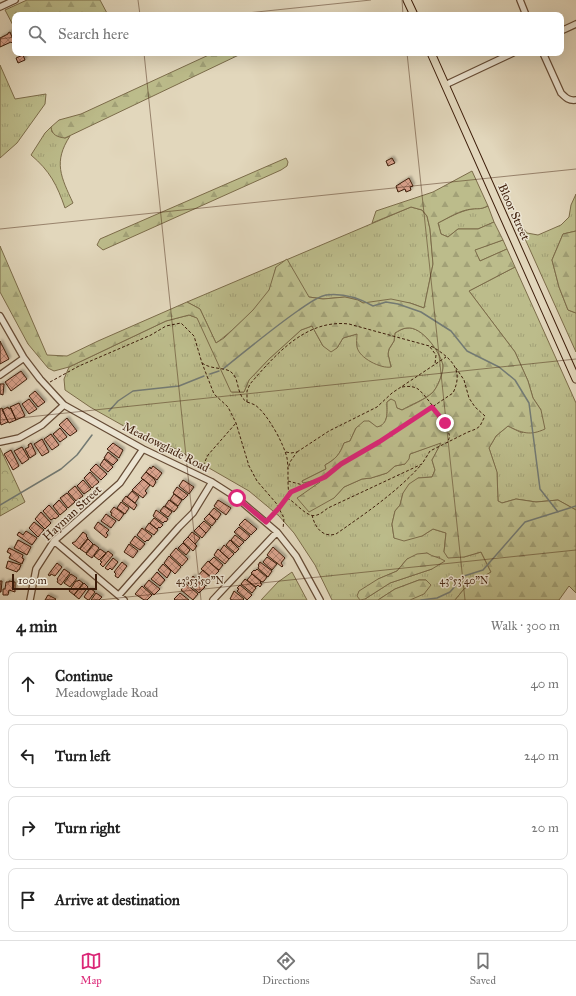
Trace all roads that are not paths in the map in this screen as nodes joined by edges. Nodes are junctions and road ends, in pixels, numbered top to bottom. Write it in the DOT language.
graph roads {
  1 [pos="15,0"];
  2 [pos="408,0"];
  3 [pos="520,0"];
  4 [pos="0,7"];
  5 [pos="413,12"];
  6 [pos="525,12"];
  7 [pos="576,24"];
  8 [pos="564,30"];
  9 [pos="432,56"];
  10 [pos="507,56"];
  11 [pos="544,56"];
  12 [pos="445,85"];
  13 [pos="576,100"];
  14 [pos="0,316"];
  15 [pos="24,358"];
  16 [pos="0,376"];
  17 [pos="576,379"];
  18 [pos="64,405"];
  19 [pos="0,442"];
  20 [pos="142,449"];
  21 [pos="212,482"];
  22 [pos="277,532"];
  23 [pos="54,542"];
  24 [pos="118,595"];
  25 [pos="30,600"];
  26 [pos="124,600"];
  27 [pos="213,600"];
  28 [pos="320,600"];
  1 -- 4 [label="street"];
  2 -- 5 [label="main road"];
  3 -- 6 [label="street"];
  7 -- 8 [label="street"];
  9 -- 12 [label="main road, Bloor Street"];
  10 -- 12 [label="street"];
  11 -- 13 [label="street"];
  12 -- 17 [label="main road, Bloor Street"];
  14 -- 15 [label="street, Meadowglade Road"];
  15 -- 16 [label="street"];
  15 -- 18 [label="street, Meadowglade Road"];
  18 -- 19 [label="street"];
  18 -- 20 [label="street, Meadowglade Road"];
  20 -- 21 [label="street, Meadowglade Road"];
  20 -- 23 [label="street, Hayman Street"];
  21 -- 22 [label="street, Meadowglade Road"];
  21 -- 24 [label="street"];
  22 -- 27 [label="street"];
  22 -- 28 [label="street, Meadowglade Road"];
  23 -- 24 [label="street"];
  23 -- 25 [label="street, Hayman Street"];
  24 -- 26 [label="street"];
}
